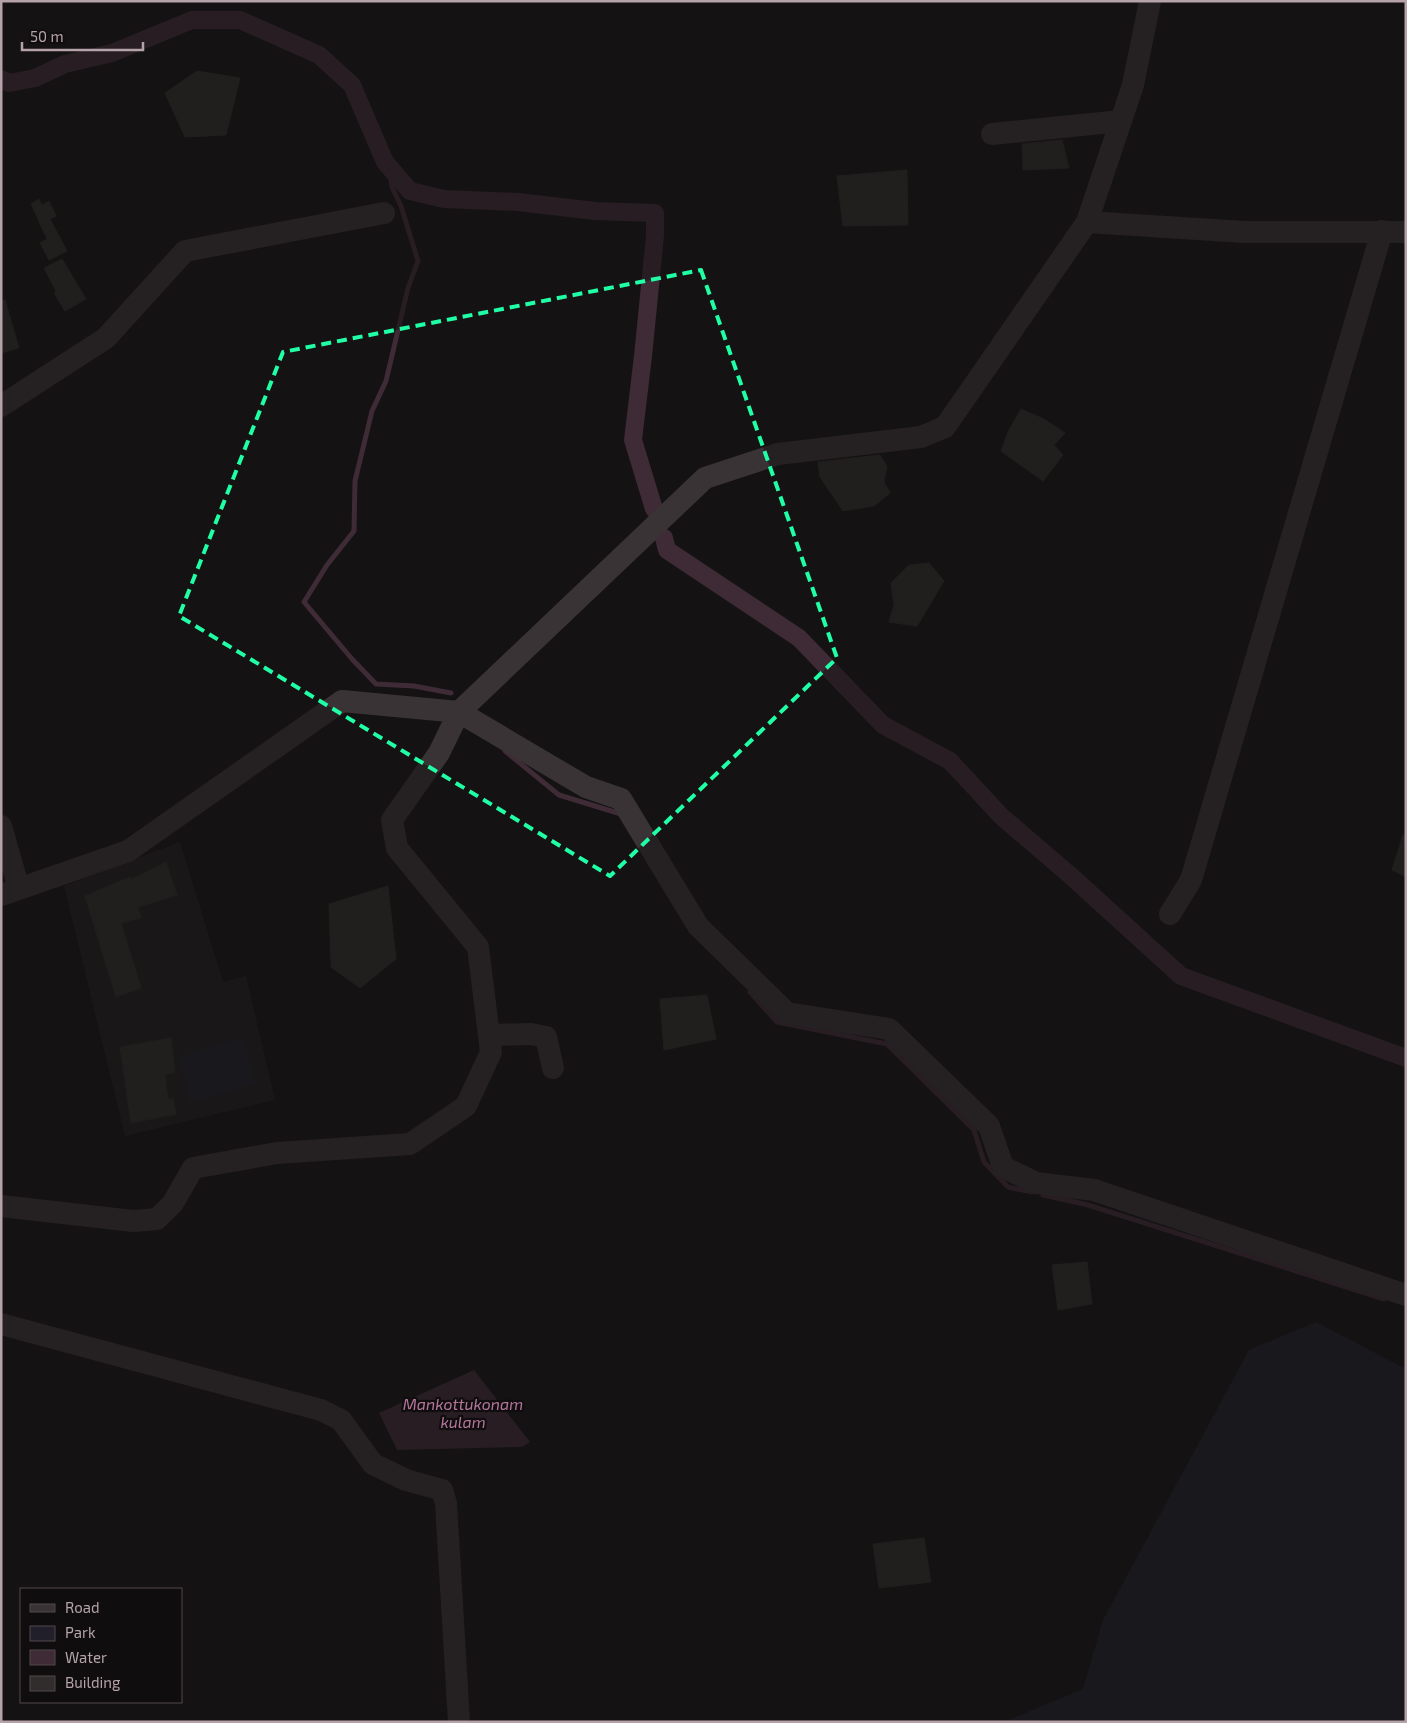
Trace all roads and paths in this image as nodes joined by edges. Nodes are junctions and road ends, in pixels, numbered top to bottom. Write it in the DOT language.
graph roads {
  1 [pos="1150,1"];
  2 [pos="1121,121"];
  3 [pos="992,134"];
  4 [pos="384,213"];
  5 [pos="1087,222"];
  6 [pos="1382,231"];
  7 [pos="1406,232"];
  8 [pos="1,406"];
  9 [pos="459,712"];
  10 [pos="1,826"];
  11 [pos="10,892"];
  12 [pos="1170,914"];
  13 [pos="489,1036"];
  14 [pos="553,1068"];
  15 [pos="1,1206"];
  16 [pos="1406,1295"];
  17 [pos="1,1324"];
  18 [pos="459,1722"];
  1 -- 2 [label="street"];
  2 -- 3 [label="street"];
  2 -- 5 [label="street"];
  4 -- 8 [label="street"];
  5 -- 6 [label="street"];
  5 -- 9 [label="street"];
  6 -- 7 [label="street"];
  6 -- 12 [label="street"];
  9 -- 11 [label="street"];
  9 -- 13 [label="street"];
  9 -- 16 [label="street"];
  10 -- 11 [label="street"];
  13 -- 14 [label="street"];
  13 -- 15 [label="street"];
  17 -- 18 [label="street"];
}
